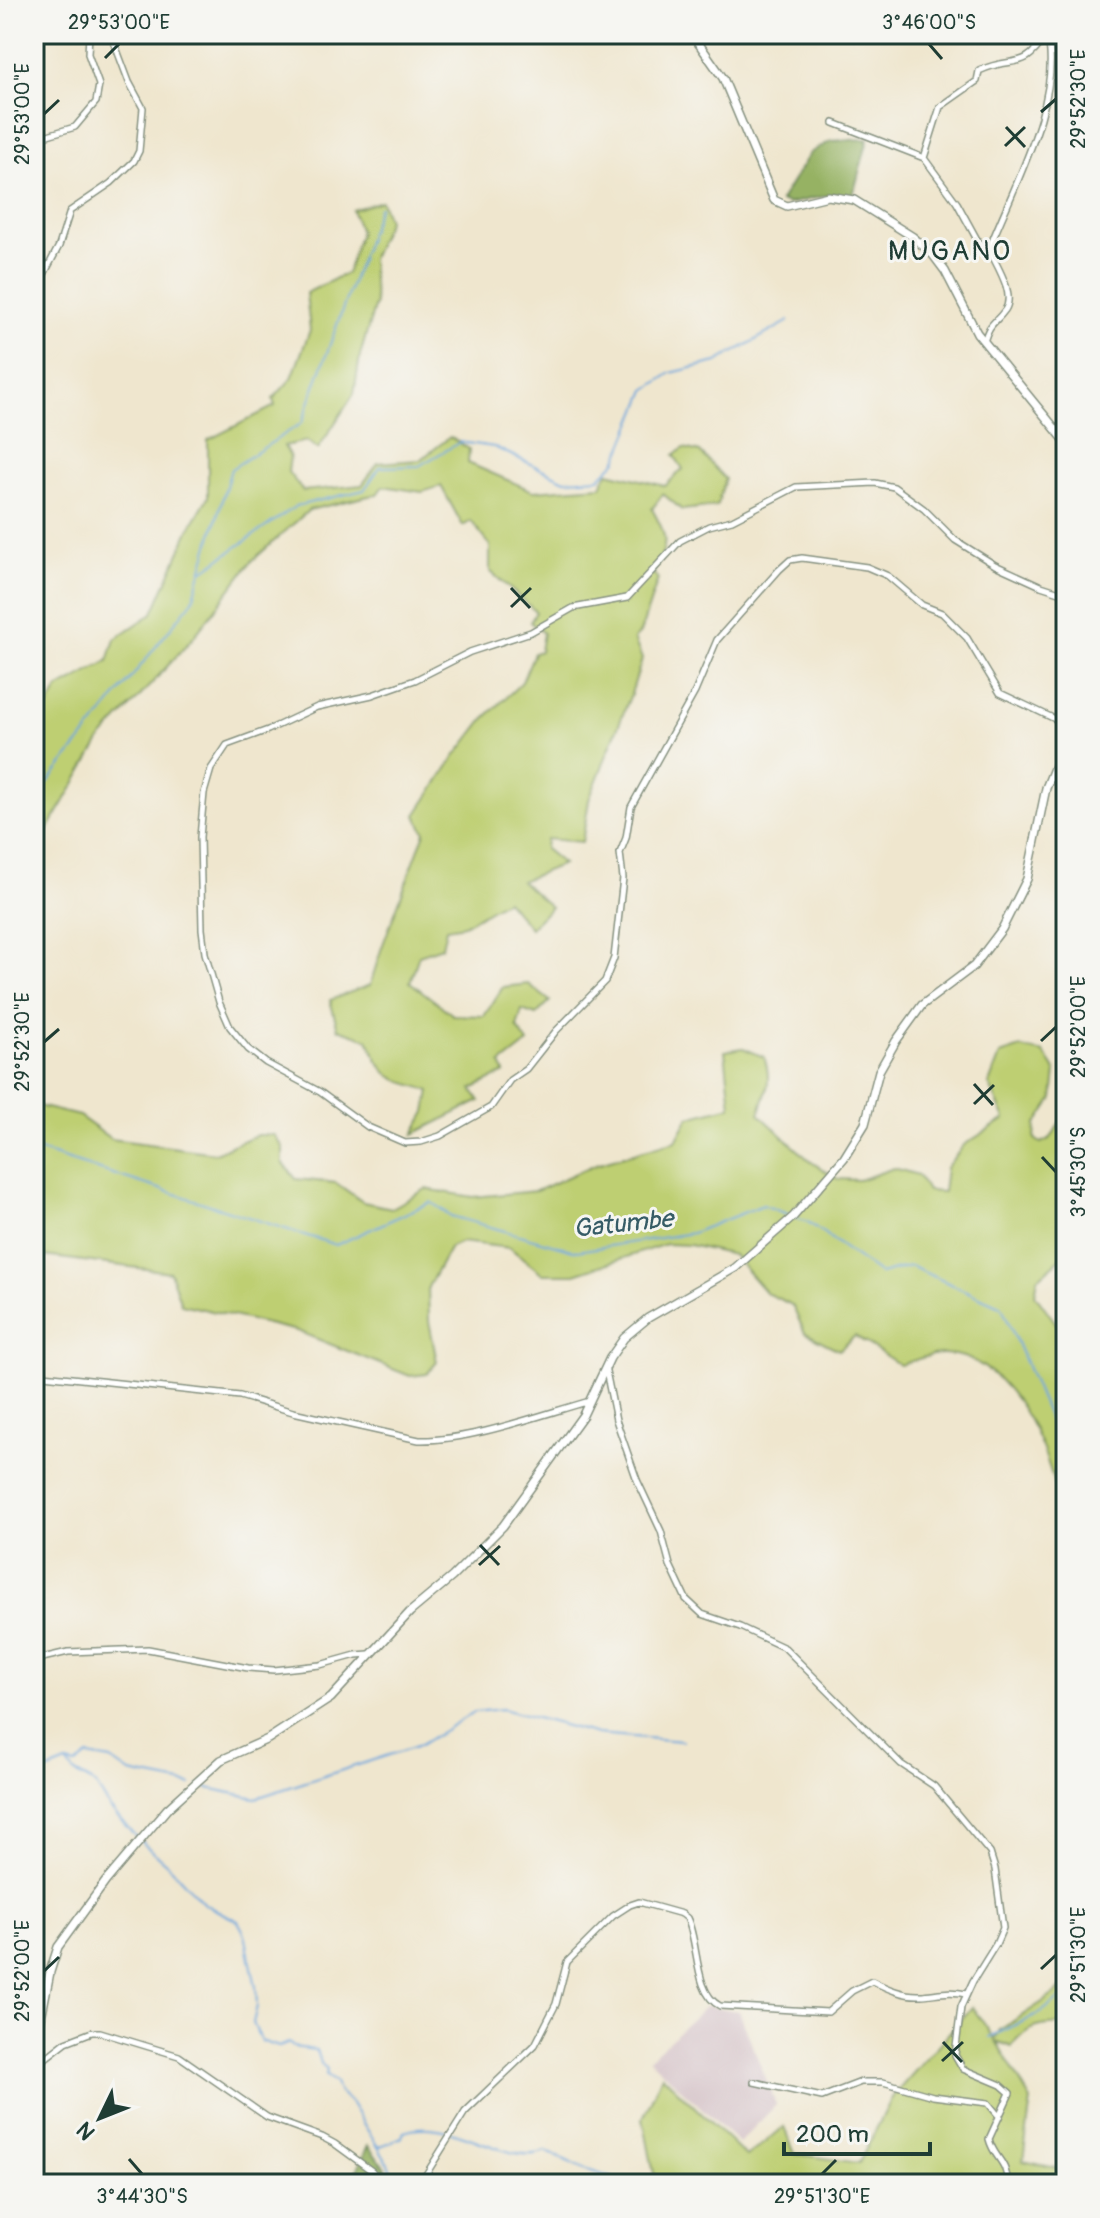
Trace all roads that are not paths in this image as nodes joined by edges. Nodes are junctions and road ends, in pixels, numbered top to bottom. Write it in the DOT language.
graph roads {
  1 [pos="89,34"];
  2 [pos="111,34"];
  3 [pos="692,34"];
  4 [pos="1047,34"];
  5 [pos="834,123"];
  6 [pos="34,139"];
  7 [pos="924,158"];
  8 [pos="989,249"];
  9 [pos="34,293"];
  10 [pos="984,343"];
  11 [pos="1066,442"];
  12 [pos="1066,594"];
  13 [pos="1066,720"];
  14 [pos="1066,739"];
  15 [pos="605,1370"];
  16 [pos="34,1374"];
  17 [pos="591,1401"];
  18 [pos="369,1654"];
  19 [pos="34,1660"];
  20 [pos="966,1994"];
  21 [pos="34,2054"];
  22 [pos="34,2067"];
  23 [pos="754,2082"];
  24 [pos="998,2115"];
  25 [pos="383,2184"];
  26 [pos="420,2184"];
  27 [pos="1007,2184"];
  1 -- 6 [label="street"];
  2 -- 9 [label="street"];
  3 -- 10 [label="main road"];
  4 -- 7 [label="street"];
  4 -- 8 [label="street"];
  5 -- 7 [label="street"];
  7 -- 8 [label="street"];
  8 -- 10 [label="street"];
  10 -- 11 [label="main road"];
  12 -- 13 [label="street"];
  14 -- 15 [label="main road"];
  15 -- 17 [label="main road"];
  15 -- 20 [label="street"];
  16 -- 17 [label="street"];
  17 -- 18 [label="main road"];
  18 -- 19 [label="street"];
  18 -- 21 [label="main road"];
  20 -- 24 [label="street"];
  20 -- 26 [label="street"];
  22 -- 25 [label="street"];
  23 -- 24 [label="street"];
  24 -- 27 [label="street"];
}
